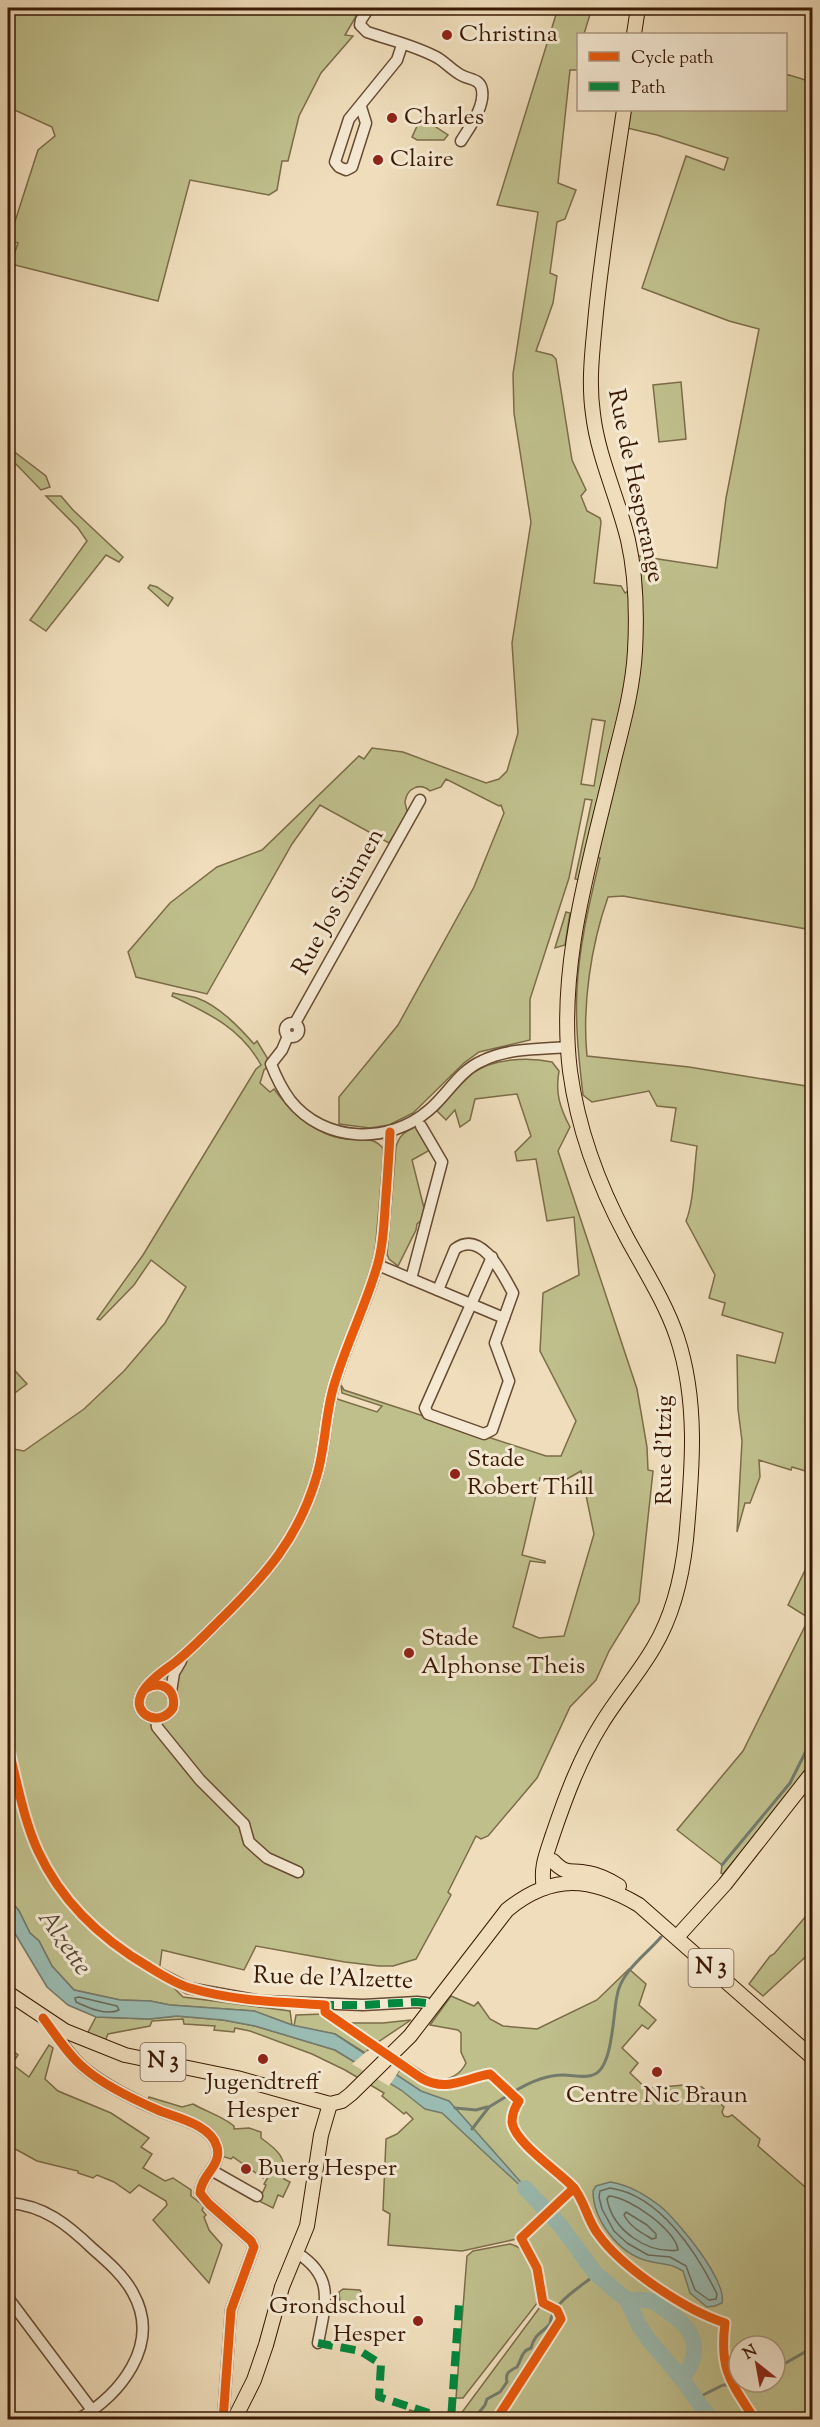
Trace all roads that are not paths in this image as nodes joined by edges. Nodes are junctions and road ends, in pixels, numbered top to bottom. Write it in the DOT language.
graph roads {
  1 [pos="369,8"];
  2 [pos="638,8"];
  3 [pos="634,33"];
  4 [pos="402,45"];
  5 [pos="361,107"];
  6 [pos="624,111"];
  7 [pos="460,141"];
  8 [pos="420,800"];
  9 [pos="568,1047"];
  10 [pos="421,1126"];
  11 [pos="390,1132"];
  12 [pos="492,1257"];
  13 [pos="378,1265"];
  14 [pos="411,1279"];
  15 [pos="438,1290"];
  16 [pos="471,1304"];
  17 [pos="504,1318"];
  18 [pos="184,1655"];
  19 [pos="145,1689"];
  20 [pos="171,1692"];
  21 [pos="156,1719"];
  22 [pos="813,1773"];
  23 [pos="550,1844"];
  24 [pos="553,1862"];
  25 [pos="298,1872"];
  26 [pos="551,1886"];
  27 [pos="639,1905"];
  28 [pos="677,1937"];
  29 [pos="159,1973"];
  30 [pos="8,1993"];
  31 [pos="432,2008"];
  32 [pos="43,2018"];
  33 [pos="813,2057"];
  34 [pos="330,2104"];
  35 [pos="211,2170"];
  36 [pos="257,2196"];
  37 [pos="8,2203"];
  38 [pos="297,2253"];
  39 [pos="10,2306"];
  40 [pos="318,2343"];
  41 [pos="92,2410"];
  42 [pos="77,2420"];
  43 [pos="223,2420"];
  44 [pos="234,2420"];
  1 -- 4 [label="street"];
  2 -- 3 [label="main road"];
  4 -- 5 [label="street"];
  4 -- 7 [label="street"];
  5 -- 5 [label="street"];
  6 -- 9 [label="main road, Rue de Hesperange"];
  8 -- 11 [label="street, Rue Jos Sünnen"];
  9 -- 11 [label="street"];
  9 -- 23 [label="main road, Rue d'Itzig"];
  10 -- 14 [label="street"];
  11 -- 13 [label="street"];
  12 -- 15 [label="street"];
  12 -- 16 [label="street"];
  12 -- 17 [label="street"];
  13 -- 14 [label="street"];
  13 -- 18 [label="street"];
  14 -- 15 [label="street"];
  15 -- 16 [label="street"];
  16 -- 17 [label="street"];
  16 -- 17 [label="street"];
  18 -- 19 [label="street"];
  18 -- 20 [label="street"];
  19 -- 20 [label="street"];
  19 -- 21 [label="street"];
  20 -- 21 [label="street"];
  21 -- 25 [label="street"];
  22 -- 28 [label="main road"];
  23 -- 24 [label="main road, Rue d'Itzig"];
  23 -- 26 [label="main road, Rue d'Itzig"];
  24 -- 26 [label="main road, Rue d'Itzig"];
  24 -- 27 [label="main road"];
  26 -- 27 [label="main road, N 3"];
  26 -- 31 [label="main road, N 3"];
  27 -- 28 [label="main road, N 3"];
  28 -- 33 [label="main road, N 3"];
  29 -- 31 [label="street, Rue de l'Alzette"];
  30 -- 32 [label="main road, N 3"];
  31 -- 34 [label="main road, N 3"];
  32 -- 34 [label="main road, N 3"];
  32 -- 35 [label="street"];
  34 -- 38 [label="main road"];
  35 -- 36 [label="street"];
  35 -- 43 [label="street"];
  37 -- 41 [label="street"];
  38 -- 40 [label="street"];
  38 -- 44 [label="main road"];
  39 -- 41 [label="street"];
  41 -- 42 [label="street"];
}
